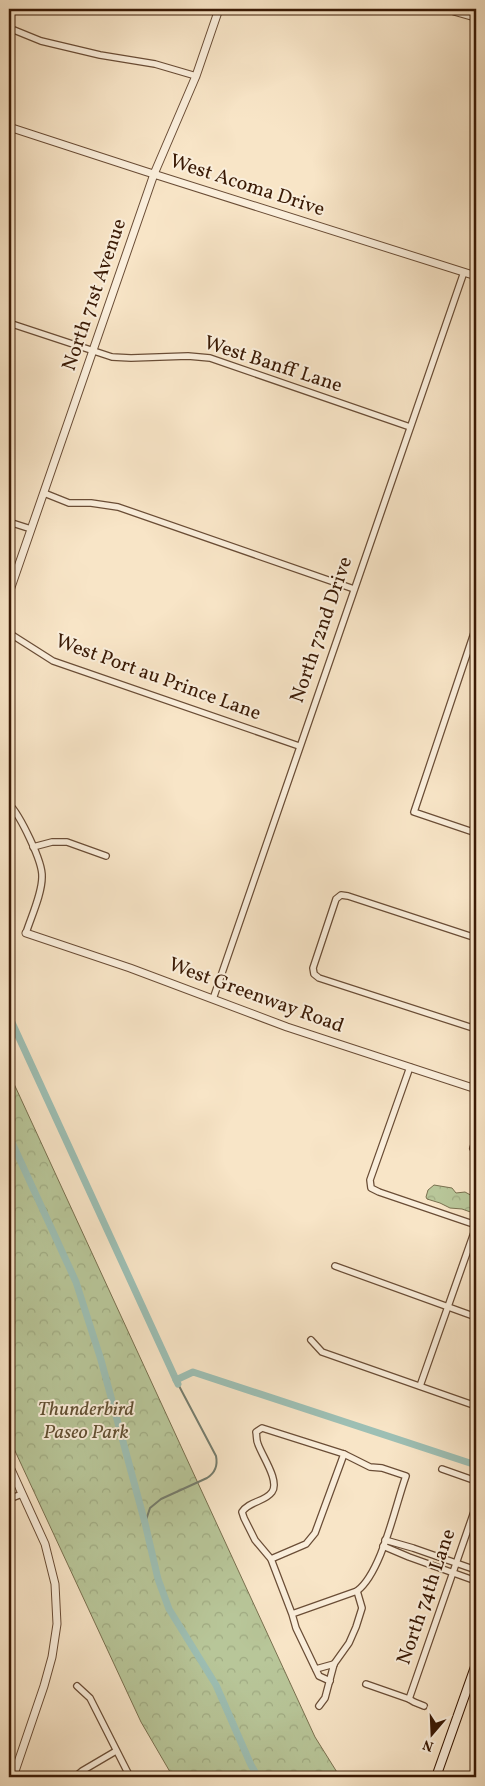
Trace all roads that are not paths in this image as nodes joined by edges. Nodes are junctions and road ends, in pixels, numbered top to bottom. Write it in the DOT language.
graph roads {
  1 [pos="219,9"];
  2 [pos="455,12"];
  3 [pos="476,18"];
  4 [pos="9,28"];
  5 [pos="196,76"];
  6 [pos="9,127"];
  7 [pos="154,174"];
  8 [pos="464,272"];
  9 [pos="476,276"];
  10 [pos="9,323"];
  11 [pos="93,351"];
  12 [pos="410,427"];
  13 [pos="44,493"];
  14 [pos="9,522"];
  15 [pos="31,529"];
  16 [pos="354,589"];
  17 [pos="9,593"];
  18 [pos="476,629"];
  19 [pos="9,633"];
  20 [pos="299,746"];
  21 [pos="9,804"];
  22 [pos="476,833"];
  23 [pos="33,847"];
  24 [pos="106,856"];
  25 [pos="26,933"];
  26 [pos="476,938"];
  27 [pos="213,999"];
  28 [pos="476,1029"];
  29 [pos="410,1067"];
  30 [pos="476,1089"];
  31 [pos="476,1139"];
  32 [pos="475,1149"];
  33 [pos="476,1226"];
  34 [pos="335,1266"];
  35 [pos="448,1307"];
  36 [pos="476,1317"];
  37 [pos="311,1340"];
  38 [pos="420,1386"];
  39 [pos="476,1406"];
  40 [pos="344,1454"];
  41 [pos="9,1465"];
  42 [pos="442,1470"];
  43 [pos="476,1481"];
  44 [pos="22,1494"];
  45 [pos="9,1500"];
  46 [pos="476,1506"];
  47 [pos="384,1543"];
  48 [pos="413,1548"];
  49 [pos="409,1558"];
  50 [pos="271,1559"];
  51 [pos="456,1563"];
  52 [pos="476,1570"];
  53 [pos="453,1573"];
  54 [pos="476,1581"];
  55 [pos="357,1591"];
  56 [pos="292,1614"];
  57 [pos="334,1664"];
  58 [pos="476,1664"];
  59 [pos="316,1669"];
  60 [pos="330,1681"];
  61 [pos="366,1684"];
  62 [pos="77,1686"];
  63 [pos="409,1699"];
  64 [pos="319,1706"];
  65 [pos="424,1706"];
  66 [pos="116,1751"];
  67 [pos="13,1777"];
  68 [pos="75,1777"];
  69 [pos="130,1777"];
  70 [pos="436,1777"];
  1 -- 5 [label="street, North 71st Avenue"];
  2 -- 3 [label="street"];
  4 -- 5 [label="street"];
  5 -- 7 [label="street, North 71st Avenue"];
  6 -- 7 [label="street, West Acoma Drive"];
  7 -- 8 [label="street, West Acoma Drive"];
  7 -- 11 [label="street, North 71st Avenue"];
  8 -- 9 [label="street, West Acoma Drive"];
  8 -- 12 [label="street, North 72nd Drive"];
  10 -- 11 [label="street, West Banff Lane"];
  11 -- 12 [label="street, West Banff Lane"];
  11 -- 13 [label="street, North 71st Avenue"];
  12 -- 16 [label="street, North 72nd Drive"];
  13 -- 15 [label="street, North 71st Avenue"];
  13 -- 16 [label="street"];
  14 -- 15 [label="street"];
  15 -- 17 [label="street, North 71st Avenue"];
  16 -- 20 [label="street, North 72nd Drive"];
  18 -- 22 [label="street"];
  19 -- 20 [label="street, West Port au Prince Lane"];
  20 -- 27 [label="street, North 72nd Drive"];
  21 -- 23 [label="street"];
  23 -- 24 [label="street"];
  23 -- 25 [label="street"];
  25 -- 27 [label="street, West Greenway Road"];
  26 -- 28 [label="street"];
  27 -- 29 [label="street, West Greenway Road"];
  29 -- 30 [label="street, West Greenway Road"];
  29 -- 33 [label="street"];
  31 -- 32 [label="street"];
  33 -- 35 [label="street"];
  34 -- 35 [label="street"];
  35 -- 36 [label="street"];
  35 -- 38 [label="street"];
  37 -- 38 [label="street"];
  38 -- 39 [label="street"];
  40 -- 47 [label="street"];
  40 -- 50 [label="street"];
  40 -- 50 [label="street"];
  41 -- 44 [label="street"];
  42 -- 43 [label="street"];
  44 -- 45 [label="street"];
  44 -- 67 [label="street"];
  46 -- 51 [label="street, North 74th Lane"];
  47 -- 48 [label="street"];
  47 -- 49 [label="street"];
  47 -- 55 [label="street"];
  48 -- 49 [label="street"];
  48 -- 51 [label="street"];
  49 -- 53 [label="street"];
  50 -- 56 [label="street"];
  51 -- 52 [label="street"];
  51 -- 53 [label="street, North 74th Lane"];
  53 -- 54 [label="street"];
  53 -- 63 [label="street, North 74th Lane"];
  55 -- 56 [label="street"];
  55 -- 57 [label="street"];
  56 -- 59 [label="street"];
  57 -- 59 [label="street"];
  57 -- 60 [label="street"];
  58 -- 70 [label="main road"];
  59 -- 60 [label="street"];
  60 -- 64 [label="street"];
  61 -- 63 [label="street"];
  62 -- 66 [label="street"];
  63 -- 65 [label="street"];
  66 -- 68 [label="street"];
  66 -- 69 [label="street"];
}
